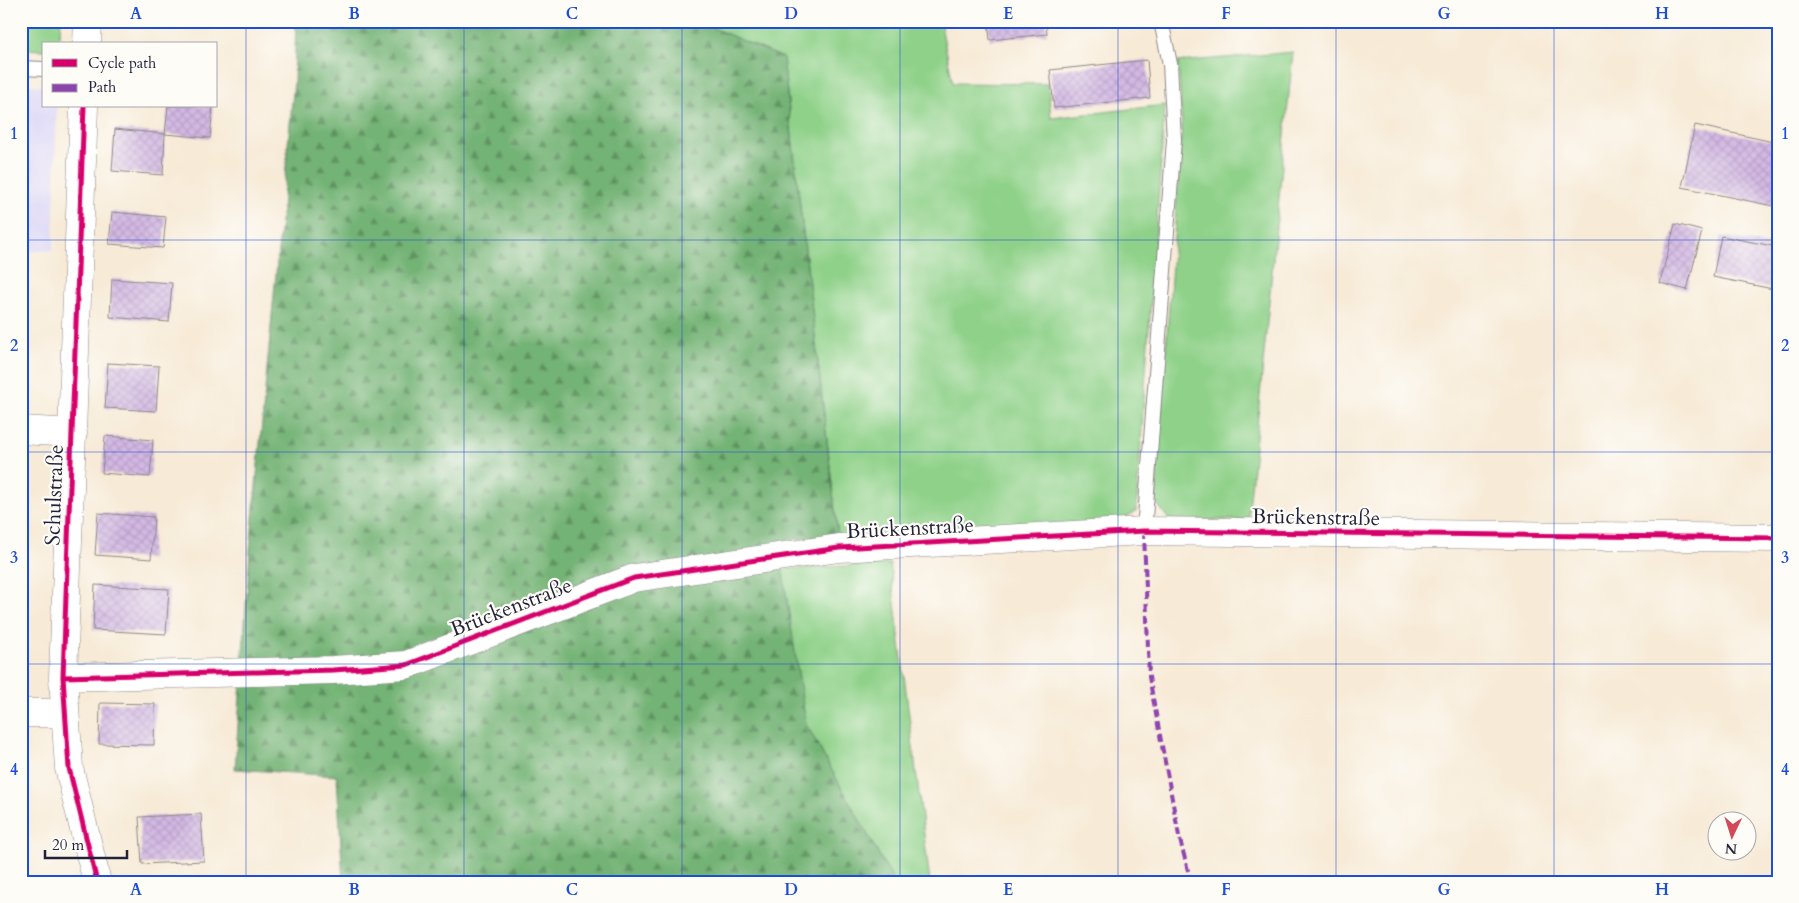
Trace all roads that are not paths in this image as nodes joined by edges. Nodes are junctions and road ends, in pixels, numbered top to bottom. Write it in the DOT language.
graph roads {
  1 [pos="88,21"];
  2 [pos="1161,21"];
  3 [pos="86,42"];
  4 [pos="21,68"];
  5 [pos="42,69"];
  6 [pos="84,108"];
  7 [pos="21,430"];
  8 [pos="73,433"];
  9 [pos="1144,531"];
  10 [pos="1778,538"];
  11 [pos="63,677"];
  12 [pos="21,713"];
  13 [pos="64,713"];
  14 [pos="97,882"];
  1 -- 3 [label="street"];
  2 -- 9 [label="lane"];
  4 -- 5 [label="lane"];
  6 -- 8 [label="street, Schulstraße"];
  7 -- 8 [label="street"];
  8 -- 11 [label="street, Schulstraße"];
  9 -- 10 [label="street, Brückenstraße"];
  9 -- 11 [label="street, Brückenstraße"];
  11 -- 13 [label="street, Schulstraße"];
  12 -- 13 [label="street"];
  13 -- 14 [label="street, Schulstraße"];
}
